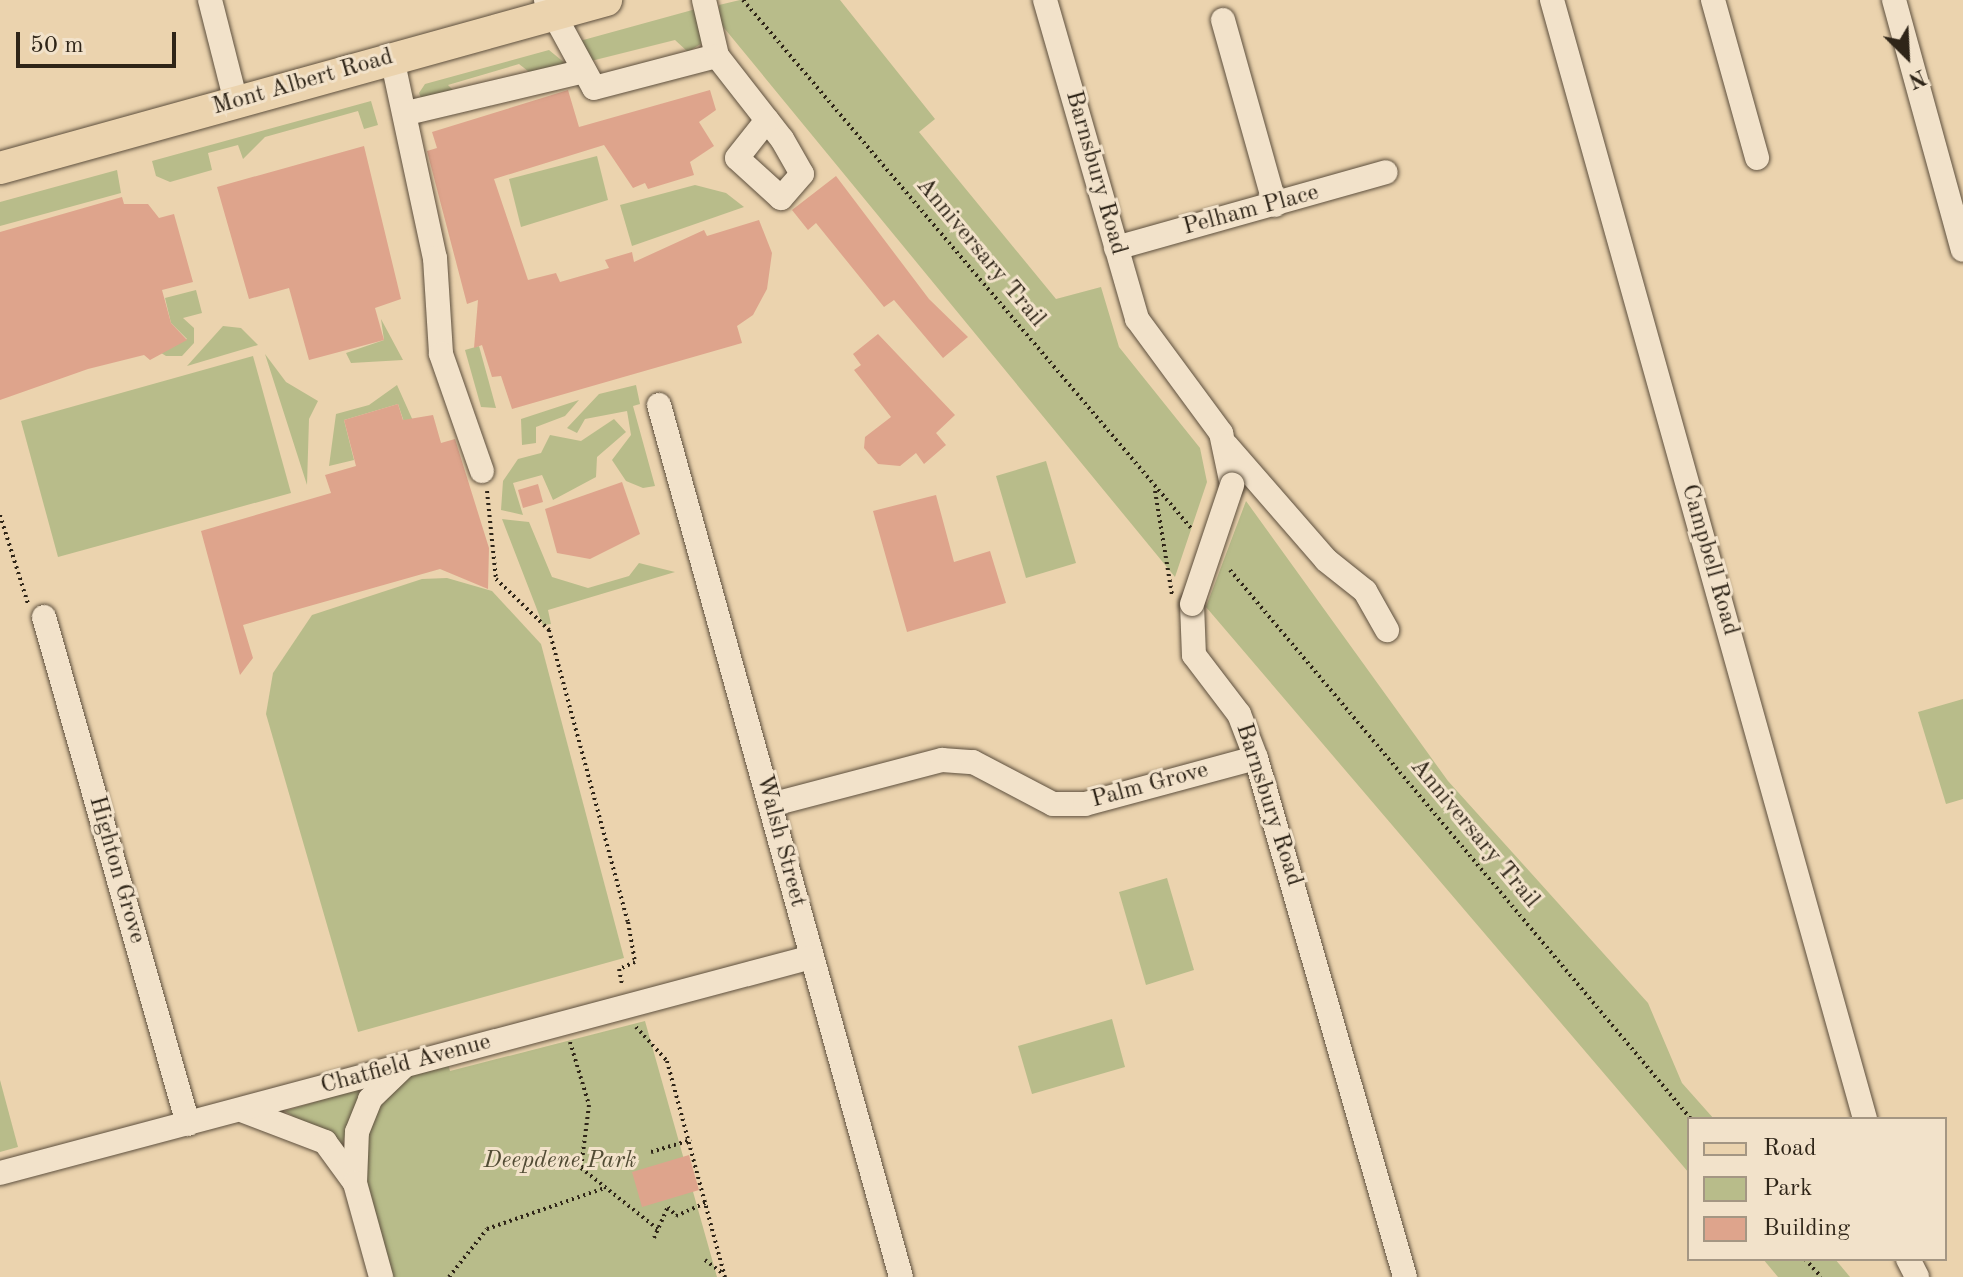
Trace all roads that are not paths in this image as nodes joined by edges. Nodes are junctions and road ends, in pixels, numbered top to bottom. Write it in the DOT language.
graph roads {
  1 [pos="210,0"];
  2 [pos="606,0"];
  3 [pos="704,0"];
  4 [pos="1045,0"];
  5 [pos="1552,0"];
  6 [pos="1713,0"];
  7 [pos="1894,0"];
  8 [pos="548,8"];
  9 [pos="1223,20"];
  10 [pos="717,56"];
  11 [pos="392,58"];
  12 [pos="584,71"];
  13 [pos="236,102"];
  14 [pos="407,113"];
  15 [pos="768,122"];
  16 [pos="1757,158"];
  17 [pos="0,168"];
  18 [pos="1386,172"];
  19 [pos="1275,205"];
  20 [pos="1116,248"];
  21 [pos="1963,250"];
  22 [pos="659,405"];
  23 [pos="1227,446"];
  24 [pos="486,476"];
  25 [pos="44,617"];
  26 [pos="1387,630"];
  27 [pos="1256,758"];
  28 [pos="770,805"];
  29 [pos="812,957"];
  30 [pos="405,1064"];
  31 [pos="243,1110"];
  32 [pos="1864,1117"];
  33 [pos="188,1124"];
  34 [pos="0,1173"];
  35 [pos="355,1183"];
  36 [pos="381,1277"];
  37 [pos="901,1277"];
  38 [pos="1405,1277"];
  1 -- 13 [label="street"];
  2 -- 8 [label="main road, Mont Albert Road"];
  3 -- 10 [label="street"];
  4 -- 20 [label="street, Barnsbury Road"];
  5 -- 32 [label="street, Campbell Road"];
  6 -- 16 [label="street"];
  7 -- 21 [label="street"];
  8 -- 11 [label="main road, Mont Albert Road"];
  8 -- 12 [label="street"];
  9 -- 19 [label="street"];
  10 -- 12 [label="street"];
  10 -- 15 [label="street"];
  11 -- 13 [label="main road, Mont Albert Road"];
  11 -- 14 [label="street"];
  12 -- 14 [label="street"];
  13 -- 17 [label="main road, Mont Albert Road"];
  14 -- 24 [label="street"];
  18 -- 19 [label="street, Pelham Place"];
  19 -- 20 [label="street, Pelham Place"];
  20 -- 23 [label="street, Barnsbury Road"];
  22 -- 28 [label="street, Walsh Street"];
  23 -- 26 [label="street"];
  23 -- 27 [label="street, Barnsbury Road, bridge"];
  25 -- 33 [label="street, Highton Grove"];
  27 -- 28 [label="street, Palm Grove"];
  27 -- 38 [label="street, Barnsbury Road"];
  28 -- 29 [label="street, Walsh Street"];
  29 -- 30 [label="street, Chatfield Avenue"];
  29 -- 37 [label="street, Walsh Street"];
  30 -- 31 [label="street, Chatfield Avenue"];
  30 -- 35 [label="street"];
  31 -- 33 [label="street, Chatfield Avenue"];
  31 -- 35 [label="street"];
  33 -- 34 [label="street, Chatfield Avenue"];
  35 -- 36 [label="street"];
}
